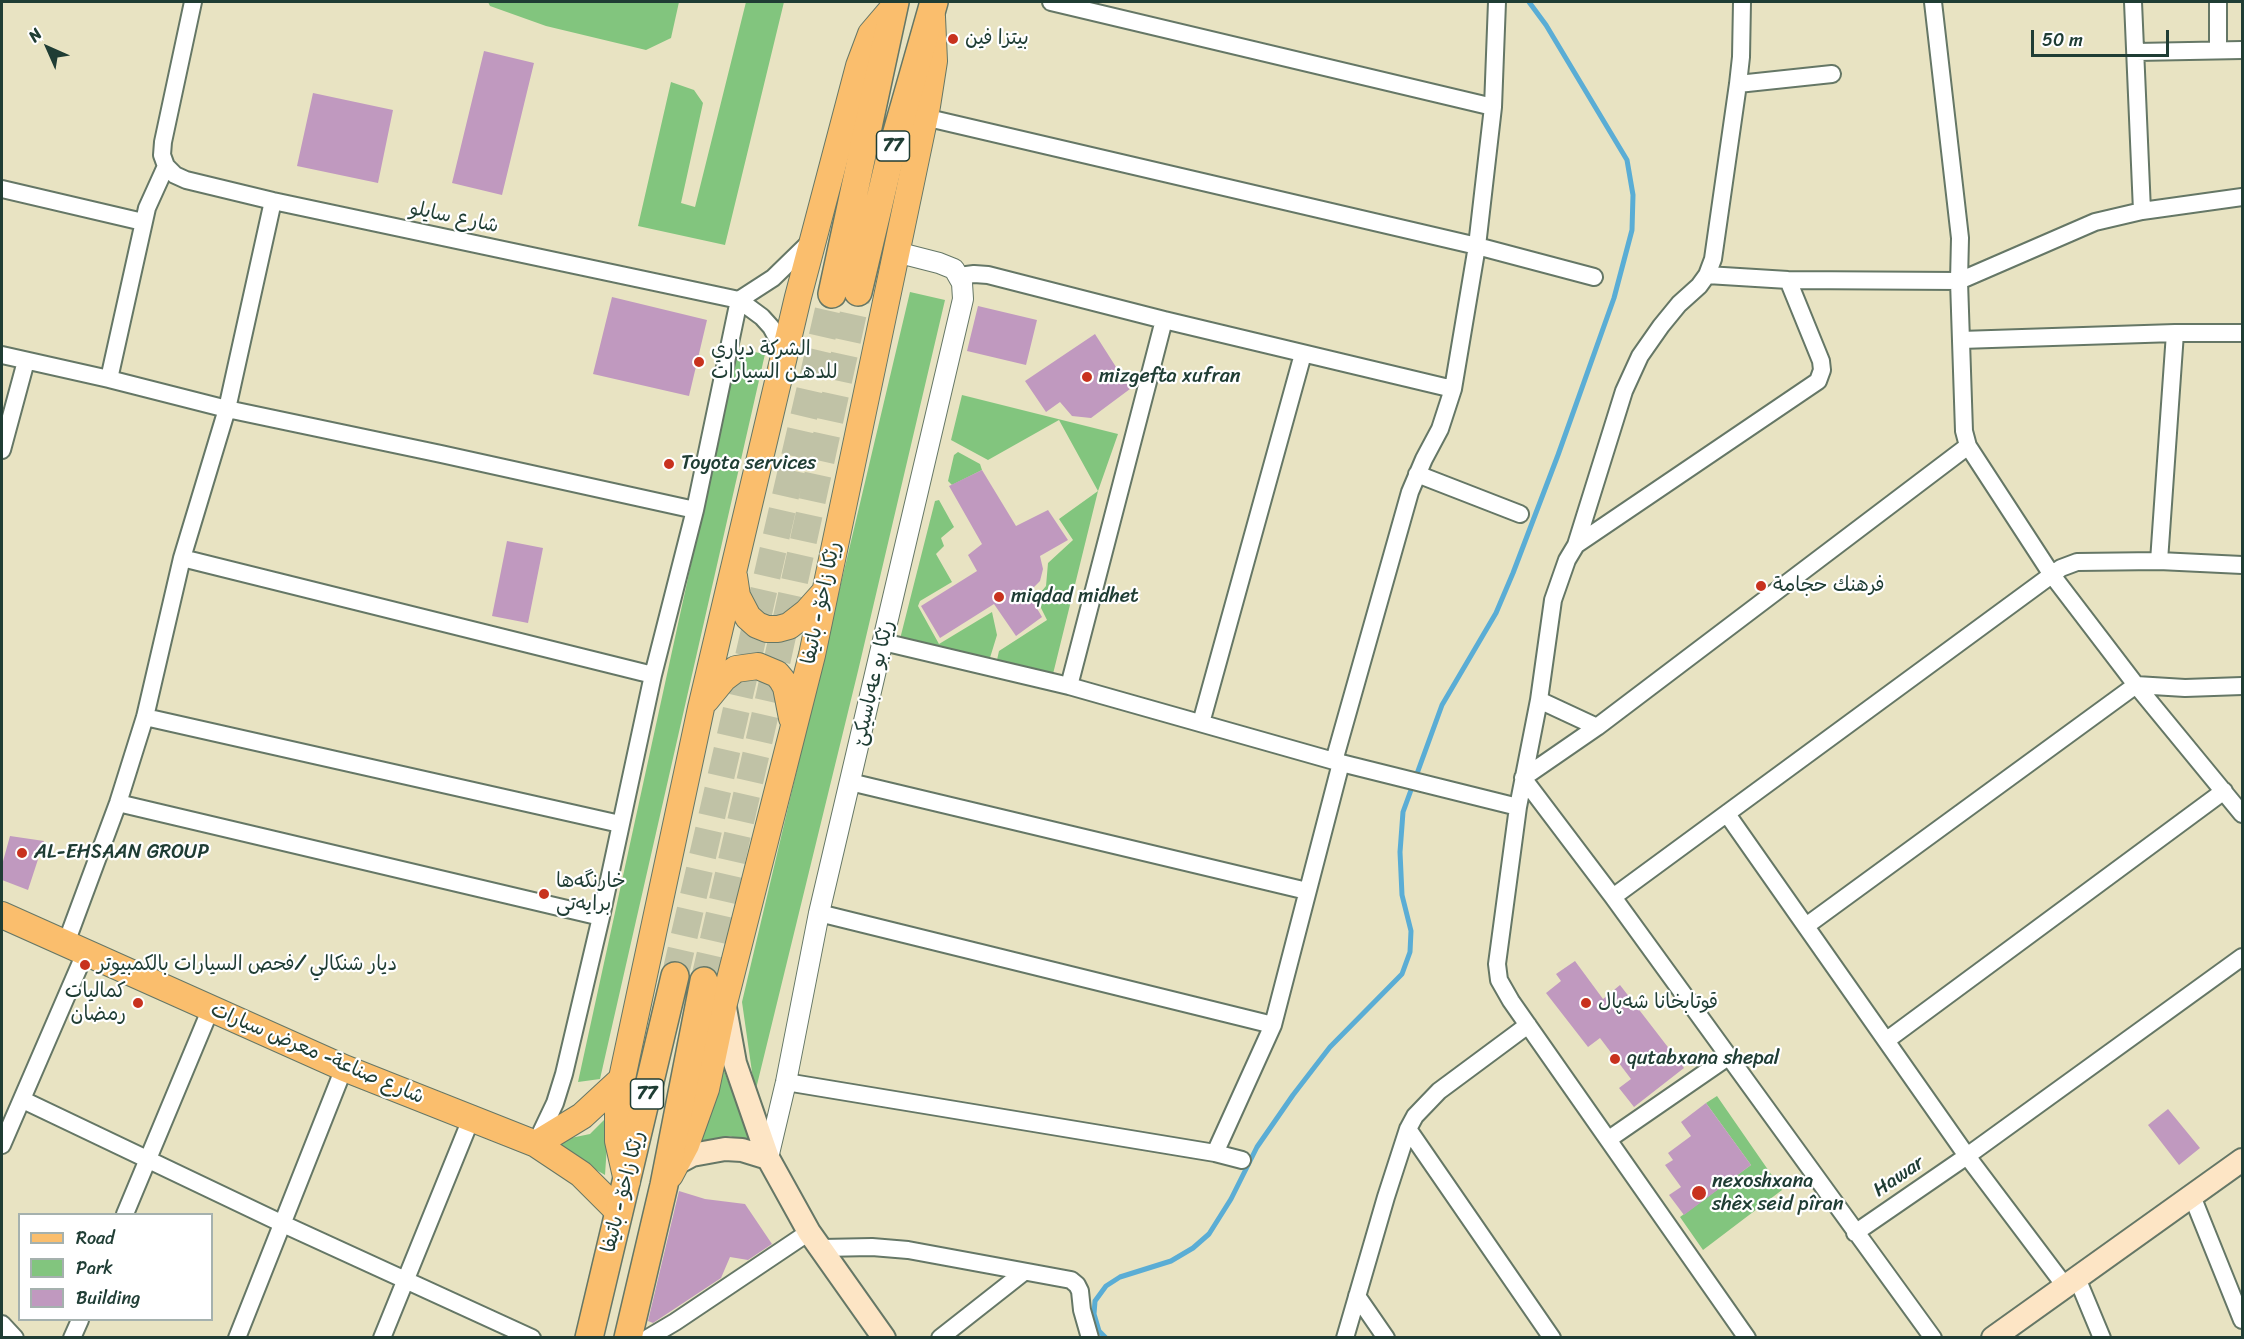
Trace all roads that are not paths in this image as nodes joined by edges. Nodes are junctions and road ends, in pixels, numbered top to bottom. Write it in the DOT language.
graph roads {
  1 [pos="193,2"];
  2 [pos="1051,2"];
  3 [pos="1497,2"];
  4 [pos="1742,2"];
  5 [pos="1933,2"];
  6 [pos="2133,2"];
  7 [pos="2218,2"];
  8 [pos="894,4"];
  9 [pos="933,5"];
  10 [pos="2218,50"];
  11 [pos="2242,50"];
  12 [pos="2136,52"];
  13 [pos="1832,74"];
  14 [pos="1738,84"];
  15 [pos="1493,107"];
  16 [pos="924,117"];
  17 [pos="166,166"];
  18 [pos="2,189"];
  19 [pos="2242,197"];
  20 [pos="273,201"];
  21 [pos="2142,210"];
  22 [pos="143,222"];
  23 [pos="815,236"];
  24 [pos="1477,246"];
  25 [pos="896,252"];
  26 [pos="1707,275"];
  27 [pos="959,276"];
  28 [pos="1594,277"];
  29 [pos="1788,280"];
  30 [pos="1959,281"];
  31 [pos="739,300"];
  32 [pos="1164,320"];
  33 [pos="2175,333"];
  34 [pos="2242,333"];
  35 [pos="1961,340"];
  36 [pos="1303,354"];
  37 [pos="2,355"];
  38 [pos="26,361"];
  39 [pos="783,363"];
  40 [pos="109,379"];
  41 [pos="1453,389"];
  42 [pos="227,409"];
  43 [pos="1968,446"];
  44 [pos="2,450"];
  45 [pos="1417,474"];
  46 [pos="695,510"];
  47 [pos="1520,514"];
  48 [pos="1576,545"];
  49 [pos="182,558"];
  50 [pos="2159,561"];
  51 [pos="2242,565"];
  52 [pos="733,573"];
  53 [pos="2052,575"];
  54 [pos="824,593"];
  55 [pos="884,642"];
  56 [pos="652,675"];
  57 [pos="2136,685"];
  58 [pos="1069,686"];
  59 [pos="2242,686"];
  60 [pos="1539,700"];
  61 [pos="701,708"];
  62 [pos="145,717"];
  63 [pos="1201,723"];
  64 [pos="793,727"];
  65 [pos="1597,727"];
  66 [pos="1337,762"];
  67 [pos="1523,778"];
  68 [pos="850,782"];
  69 [pos="2224,791"];
  70 [pos="118,803"];
  71 [pos="1518,807"];
  72 [pos="1727,814"];
  73 [pos="2242,814"];
  74 [pos="620,824"];
  75 [pos="1307,891"];
  76 [pos="1613,897"];
  77 [pos="819,913"];
  78 [pos="2,915"];
  79 [pos="601,917"];
  80 [pos="1806,926"];
  81 [pos="76,947"];
  82 [pos="2242,957"];
  83 [pos="675,976"];
  84 [pos="704,981"];
  85 [pos="724,1003"];
  86 [pos="211,1008"];
  87 [pos="1273,1025"];
  88 [pos="1528,1025"];
  89 [pos="1887,1040"];
  90 [pos="1728,1057"];
  91 [pos="344,1068"];
  92 [pos="621,1080"];
  93 [pos="786,1082"];
  94 [pos="23,1100"];
  95 [pos="471,1119"];
  96 [pos="1408,1129"];
  97 [pos="1609,1139"];
  98 [pos="535,1144"];
  99 [pos="2,1145"];
  100 [pos="1215,1153"];
  101 [pos="1967,1156"];
  102 [pos="768,1158"];
  103 [pos="149,1159"];
  104 [pos="1242,1160"];
  105 [pos="2242,1160"];
  106 [pos="671,1174"];
  107 [pos="627,1181"];
  108 [pos="2192,1196"];
  109 [pos="619,1212"];
  110 [pos="126,1213"];
  111 [pos="283,1224"];
  112 [pos="1855,1233"];
  113 [pos="815,1240"];
  114 [pos="1024,1272"];
  115 [pos="405,1280"];
  116 [pos="2071,1282"];
  117 [pos="1357,1296"];
  118 [pos="2242,1320"];
  119 [pos="80,1321"];
  120 [pos="2,1324"];
  121 [pos="639,1334"];
  122 [pos="531,1337"];
  123 [pos="882,1337"];
  124 [pos="15,1338"];
  125 [pos="72,1338"];
  126 [pos="237,1338"];
  127 [pos="382,1338"];
  128 [pos="589,1338"];
  129 [pos="940,1338"];
  130 [pos="1090,1338"];
  131 [pos="1345,1338"];
  132 [pos="1386,1338"];
  133 [pos="1552,1338"];
  134 [pos="1747,1338"];
  135 [pos="1932,1338"];
  136 [pos="1993,1338"];
  137 [pos="2102,1338"];
  1 -- 17 [label="street"];
  2 -- 15 [label="street"];
  3 -- 15 [label="street"];
  4 -- 14 [label="street"];
  5 -- 30 [label="street"];
  6 -- 12 [label="street"];
  7 -- 10 [label="street"];
  8 -- 9 [label="highway, رێکا زاخۆ - باتیفا / 77"];
  8 -- 23 [label="main road"];
  9 -- 16 [label="main road, رێکا زاخۆ - باتیفا"];
  10 -- 11 [label="street"];
  10 -- 12 [label="street"];
  12 -- 21 [label="street"];
  13 -- 14 [label="street"];
  14 -- 26 [label="street"];
  15 -- 24 [label="street"];
  16 -- 24 [label="street"];
  16 -- 25 [label="main road, رێکا زاخۆ - باتیفا"];
  17 -- 20 [label="street, شارع سايلو"];
  17 -- 22 [label="street"];
  18 -- 22 [label="street"];
  19 -- 21 [label="street"];
  20 -- 31 [label="street, شارع سايلو"];
  20 -- 42 [label="street"];
  21 -- 30 [label="street"];
  22 -- 40 [label="street"];
  23 -- 31 [label="street"];
  23 -- 39 [label="main road"];
  24 -- 28 [label="street"];
  24 -- 41 [label="street"];
  25 -- 27 [label="street"];
  25 -- 54 [label="main road, رێکا زاخۆ - باتیفا"];
  26 -- 29 [label="street"];
  26 -- 48 [label="street"];
  27 -- 32 [label="street"];
  27 -- 55 [label="street, رێكا بو عه‌باسيكێ"];
  29 -- 30 [label="street"];
  29 -- 48 [label="street"];
  30 -- 35 [label="street"];
  31 -- 39 [label="street, شارع سايلو"];
  31 -- 46 [label="street"];
  32 -- 36 [label="street"];
  32 -- 58 [label="street"];
  33 -- 34 [label="street"];
  33 -- 35 [label="street"];
  33 -- 50 [label="street"];
  35 -- 43 [label="street"];
  36 -- 41 [label="street"];
  36 -- 63 [label="street"];
  37 -- 38 [label="street"];
  38 -- 40 [label="street"];
  38 -- 44 [label="street"];
  39 -- 52 [label="main road"];
  40 -- 42 [label="street"];
  41 -- 45 [label="street"];
  42 -- 46 [label="street"];
  42 -- 49 [label="street"];
  43 -- 53 [label="street"];
  43 -- 65 [label="street"];
  45 -- 47 [label="street"];
  45 -- 66 [label="street"];
  46 -- 56 [label="street"];
  48 -- 60 [label="street"];
  49 -- 56 [label="street"];
  49 -- 62 [label="street"];
  50 -- 51 [label="street"];
  50 -- 53 [label="street"];
  52 -- 54 [label="main road"];
  52 -- 61 [label="main road"];
  53 -- 57 [label="street"];
  53 -- 72 [label="street"];
  54 -- 64 [label="main road, رێکا زاخۆ - باتیفا"];
  55 -- 58 [label="street"];
  55 -- 68 [label="street, رێكا بو عه‌باسيكێ"];
  56 -- 74 [label="street"];
  57 -- 59 [label="street"];
  57 -- 69 [label="street"];
  57 -- 80 [label="street"];
  58 -- 63 [label="street"];
  60 -- 65 [label="street"];
  60 -- 67 [label="street"];
  61 -- 64 [label="main road"];
  61 -- 92 [label="main road"];
  62 -- 70 [label="street"];
  62 -- 74 [label="street"];
  63 -- 66 [label="street"];
  64 -- 85 [label="main road, رێکا زاخۆ - باتیفا"];
  65 -- 67 [label="street"];
  66 -- 71 [label="street"];
  66 -- 75 [label="street"];
  67 -- 71 [label="street"];
  67 -- 76 [label="street"];
  68 -- 75 [label="street"];
  68 -- 77 [label="street, رێكا بو عه‌باسيكێ"];
  69 -- 73 [label="street"];
  69 -- 89 [label="street"];
  70 -- 79 [label="street"];
  70 -- 81 [label="street"];
  71 -- 88 [label="street"];
  72 -- 76 [label="street"];
  72 -- 80 [label="street"];
  74 -- 79 [label="street"];
  75 -- 87 [label="street"];
  76 -- 90 [label="street"];
  77 -- 87 [label="street"];
  77 -- 93 [label="street, رێكا بو عه‌باسيكێ"];
  78 -- 81 [label="main road, شارع صناعة- معرض سيارات"];
  79 -- 98 [label="street"];
  80 -- 89 [label="street"];
  81 -- 86 [label="main road, شارع صناعة- معرض سيارات"];
  81 -- 94 [label="street"];
  82 -- 101 [label="street, Hawar"];
  83 -- 107 [label="highway, رێکا زاخۆ - باتیفا / 77"];
  84 -- 106 [label="highway, رێکا زاخۆ - باتیفا / 77"];
  85 -- 102 [label="main road"];
  85 -- 106 [label="main road, رێکا زاخۆ - باتیفا"];
  86 -- 91 [label="main road, شارع صناعة- معرض سيارات"];
  86 -- 103 [label="street"];
  87 -- 100 [label="street"];
  88 -- 96 [label="street"];
  88 -- 97 [label="street"];
  89 -- 101 [label="street"];
  90 -- 97 [label="street"];
  90 -- 112 [label="street"];
  91 -- 95 [label="main road, شارع صناعة- معرض سيارات"];
  91 -- 111 [label="street"];
  92 -- 98 [label="main road"];
  92 -- 107 [label="main road"];
  93 -- 100 [label="street"];
  93 -- 102 [label="street, رێكا بو عه‌باسيكێ"];
  94 -- 99 [label="street"];
  94 -- 103 [label="street"];
  95 -- 98 [label="main road, شارع صناعة- معرض سيارات"];
  95 -- 115 [label="street"];
  96 -- 117 [label="street"];
  96 -- 133 [label="street"];
  97 -- 134 [label="street"];
  98 -- 109 [label="main road, شارع صناعة- معرض سيارات"];
  100 -- 104 [label="street"];
  101 -- 112 [label="street, Hawar"];
  101 -- 116 [label="street"];
  102 -- 106 [label="main road"];
  102 -- 113 [label="main road"];
  103 -- 110 [label="street"];
  103 -- 111 [label="street"];
  105 -- 108 [label="main road"];
  106 -- 121 [label="highway, رێکا زاخۆ - باتیفا / 77"];
  107 -- 109 [label="highway, رێکا زاخۆ - باتیفا / 77"];
  108 -- 116 [label="main road"];
  108 -- 118 [label="street"];
  109 -- 128 [label="highway, رێکا زاخۆ - باتیفا / 77"];
  111 -- 115 [label="street"];
  111 -- 126 [label="street"];
  112 -- 135 [label="street"];
  113 -- 114 [label="street"];
  113 -- 121 [label="street"];
  113 -- 123 [label="main road"];
  114 -- 129 [label="street"];
  114 -- 130 [label="street"];
  115 -- 122 [label="street"];
  115 -- 127 [label="street"];
  116 -- 136 [label="main road"];
  116 -- 137 [label="street"];
  117 -- 131 [label="street"];
  117 -- 132 [label="street"];
  119 -- 125 [label="street"];
  120 -- 124 [label="street"];
}
